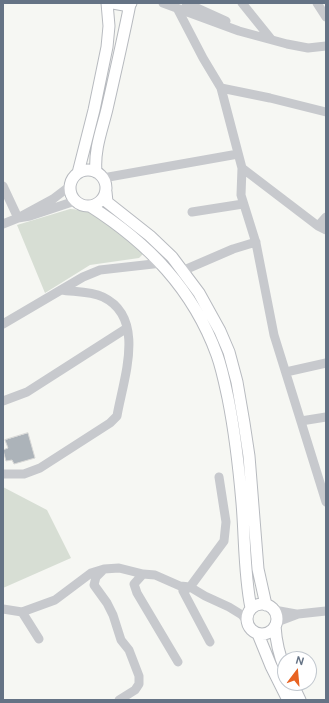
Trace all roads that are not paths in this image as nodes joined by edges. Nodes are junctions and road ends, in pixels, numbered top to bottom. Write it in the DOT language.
graph roads {
  1 [pos="107,3"];
  2 [pos="113,3"];
  3 [pos="130,3"];
  4 [pos="163,3"];
  5 [pos="186,3"];
  6 [pos="242,3"];
  7 [pos="317,3"];
  8 [pos="177,8"];
  9 [pos="326,17"];
  10 [pos="267,38"];
  11 [pos="326,46"];
  12 [pos="221,88"];
  13 [pos="326,112"];
  14 [pos="238,154"];
  15 [pos="242,168"];
  16 [pos="78,173"];
  17 [pos="100,175"];
  18 [pos="3,186"];
  19 [pos="70,186"];
  20 [pos="106,192"];
  21 [pos="75,201"];
  22 [pos="243,204"];
  23 [pos="90,206"];
  24 [pos="192,212"];
  25 [pos="326,217"];
  26 [pos="18,218"];
  27 [pos="3,224"];
  28 [pos="322,228"];
  29 [pos="256,242"];
  30 [pos="162,264"];
  31 [pos="182,271"];
  32 [pos="61,290"];
  33 [pos="3,324"];
  34 [pos="127,328"];
  35 [pos="326,363"];
  36 [pos="286,372"];
  37 [pos="3,401"];
  38 [pos="326,417"];
  39 [pos="301,420"];
  40 [pos="3,474"];
  41 [pos="219,477"];
  42 [pos="325,498"];
  43 [pos="104,569"];
  44 [pos="143,574"];
  45 [pos="190,587"];
  46 [pos="270,607"];
  47 [pos="3,610"];
  48 [pos="326,611"];
  49 [pos="22,612"];
  50 [pos="249,614"];
  51 [pos="298,614"];
  52 [pos="276,624"];
  53 [pos="258,634"];
  54 [pos="39,639"];
  55 [pos="210,642"];
  56 [pos="279,651"];
  57 [pos="178,662"];
  58 [pos="119,700"];
  59 [pos="288,700"];
  1 -- 16 [label="main road"];
  2 -- 3 [label="main road"];
  3 -- 17 [label="main road"];
  4 -- 8 [label="street"];
  5 -- 10 [label="street"];
  6 -- 10 [label="street"];
  7 -- 9 [label="street"];
  8 -- 10 [label="street"];
  8 -- 12 [label="street"];
  10 -- 11 [label="street"];
  12 -- 13 [label="street"];
  12 -- 14 [label="street"];
  14 -- 15 [label="street"];
  14 -- 17 [label="street"];
  15 -- 22 [label="street"];
  15 -- 28 [label="street"];
  16 -- 17 [label="main road"];
  16 -- 19 [label="main road"];
  17 -- 20 [label="main road"];
  18 -- 26 [label="street"];
  19 -- 21 [label="main road"];
  19 -- 26 [label="street"];
  20 -- 23 [label="main road"];
  20 -- 31 [label="main road"];
  21 -- 23 [label="main road"];
  21 -- 26 [label="street"];
  22 -- 24 [label="street"];
  22 -- 29 [label="street"];
  23 -- 30 [label="main road"];
  25 -- 28 [label="street"];
  26 -- 27 [label="street"];
  29 -- 31 [label="street"];
  29 -- 36 [label="street"];
  30 -- 32 [label="street"];
  30 -- 50 [label="main road"];
  31 -- 46 [label="main road"];
  32 -- 33 [label="street"];
  32 -- 34 [label="street"];
  34 -- 37 [label="street"];
  34 -- 40 [label="street"];
  35 -- 36 [label="street"];
  36 -- 39 [label="street"];
  38 -- 39 [label="street"];
  39 -- 42 [label="street"];
  41 -- 45 [label="street"];
  43 -- 44 [label="street"];
  43 -- 49 [label="street"];
  43 -- 58 [label="street"];
  44 -- 45 [label="street"];
  44 -- 57 [label="street"];
  45 -- 50 [label="street"];
  45 -- 55 [label="street"];
  46 -- 50 [label="main road"];
  46 -- 51 [label="street"];
  46 -- 52 [label="main road"];
  47 -- 49 [label="street"];
  48 -- 51 [label="street"];
  49 -- 54 [label="street"];
  50 -- 53 [label="main road"];
  51 -- 52 [label="street"];
  52 -- 53 [label="main road"];
  52 -- 56 [label="main road"];
  53 -- 59 [label="main road"];
}
